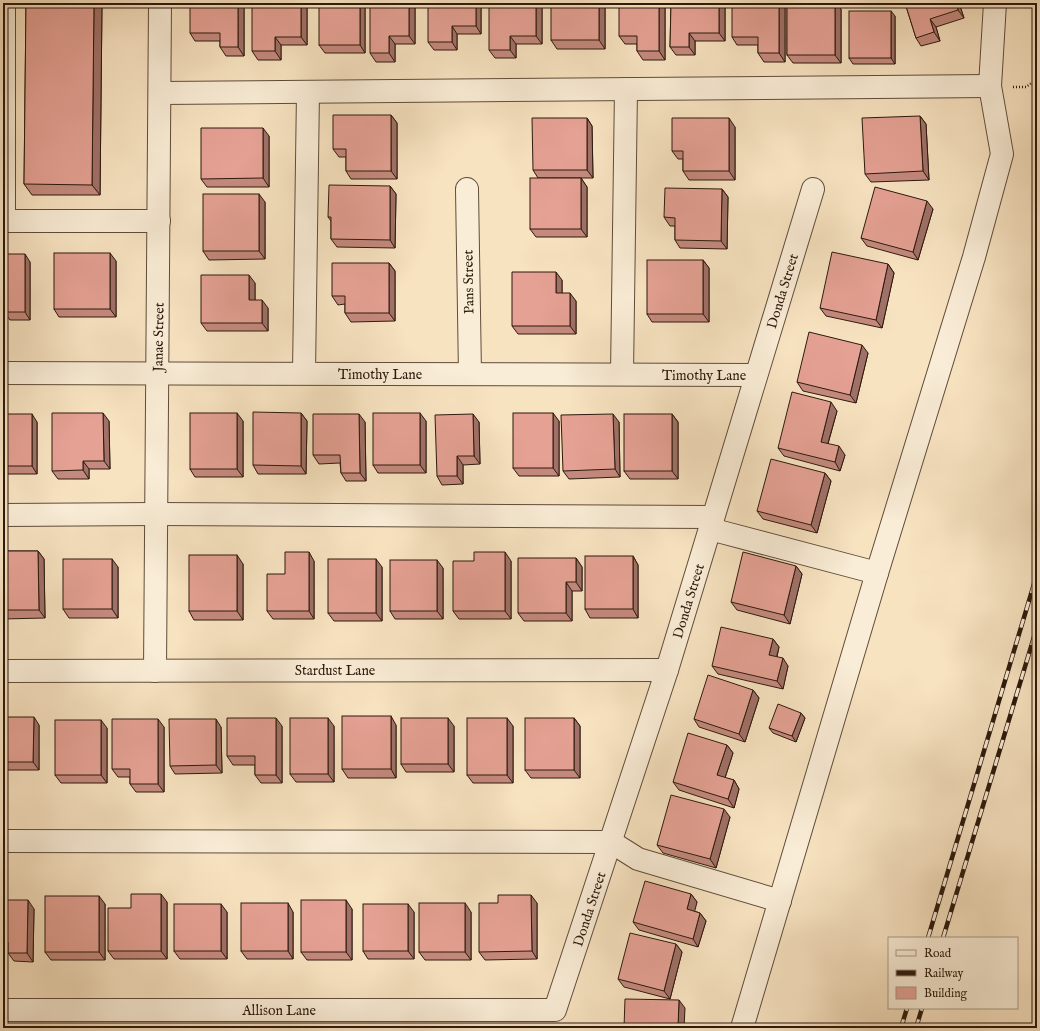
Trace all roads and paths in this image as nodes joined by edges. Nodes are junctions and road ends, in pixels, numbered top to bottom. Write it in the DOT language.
graph roads {
  1 [pos="4,3"];
  2 [pos="160,3"];
  3 [pos="994,3"];
  4 [pos="1037,79"];
  5 [pos="990,86"];
  6 [pos="626,89"];
  7 [pos="308,92"];
  8 [pos="160,93"];
  9 [pos="467,189"];
  10 [pos="813,189"];
  11 [pos="3,221"];
  12 [pos="159,221"];
  13 [pos="3,373"];
  14 [pos="158,373"];
  15 [pos="304,373"];
  16 [pos="470,374"];
  17 [pos="622,374"];
  18 [pos="756,375"];
  19 [pos="156,514"];
  20 [pos="3,516"];
  21 [pos="712,523"];
  22 [pos="877,573"];
  23 [pos="667,670"];
  24 [pos="3,671"];
  25 [pos="155,671"];
  26 [pos="3,841"];
  27 [pos="610,842"];
  28 [pos="780,900"];
  29 [pos="3,1010"];
  30 [pos="556,1010"];
  31 [pos="742,1028"];
  1 -- 11 [label="street"];
  2 -- 8 [label="street, Janae Street"];
  3 -- 5 [label="street"];
  4 -- 5 [label="path"];
  5 -- 6 [label="street"];
  5 -- 22 [label="street"];
  6 -- 7 [label="street"];
  6 -- 17 [label="street"];
  7 -- 8 [label="street"];
  7 -- 15 [label="street"];
  8 -- 12 [label="street, Janae Street"];
  9 -- 16 [label="street, Pans Street"];
  10 -- 18 [label="street, Donda Street"];
  11 -- 12 [label="street"];
  12 -- 14 [label="street, Janae Street"];
  13 -- 14 [label="street, Timothy Lane"];
  14 -- 15 [label="street, Timothy Lane"];
  14 -- 19 [label="street, Janae Street"];
  15 -- 16 [label="street, Timothy Lane"];
  16 -- 17 [label="street, Timothy Lane"];
  17 -- 18 [label="street, Timothy Lane"];
  18 -- 21 [label="street, Donda Street"];
  19 -- 20 [label="street"];
  19 -- 21 [label="street"];
  19 -- 25 [label="street, Janae Street"];
  21 -- 22 [label="street"];
  21 -- 23 [label="street, Donda Street"];
  22 -- 28 [label="street"];
  23 -- 25 [label="street, Stardust Lane"];
  23 -- 27 [label="street, Donda Street"];
  24 -- 25 [label="street, Stardust Lane"];
  26 -- 27 [label="street"];
  27 -- 28 [label="street"];
  27 -- 30 [label="street, Donda Street"];
  28 -- 31 [label="street"];
  29 -- 30 [label="street, Allison Lane"];
}
